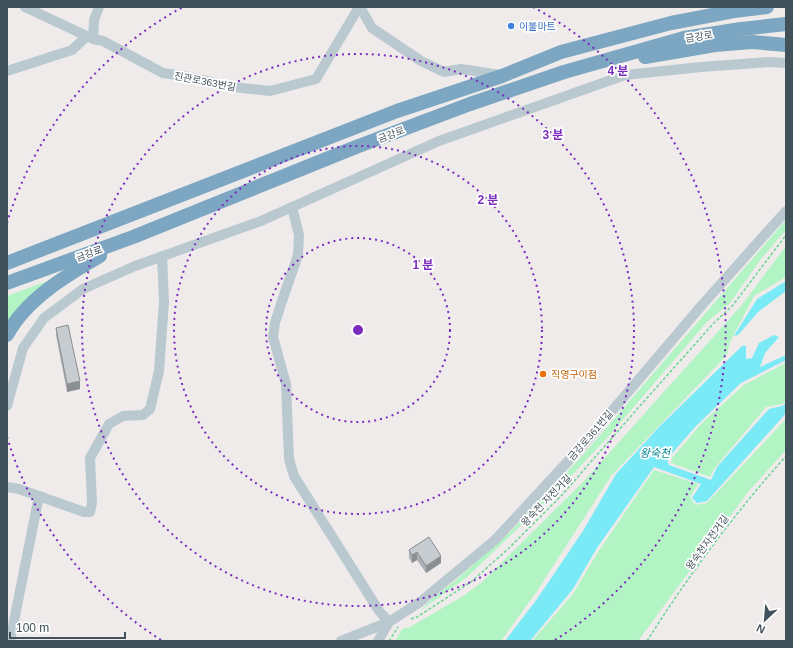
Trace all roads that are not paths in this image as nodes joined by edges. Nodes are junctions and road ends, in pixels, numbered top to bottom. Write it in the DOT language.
graph roads {
  1 [pos="25,7"];
  2 [pos="99,7"];
  3 [pos="359,7"];
  4 [pos="708,7"];
  5 [pos="767,7"];
  6 [pos="786,24"];
  7 [pos="619,36"];
  8 [pos="90,37"];
  9 [pos="786,45"];
  10 [pos="786,63"];
  11 [pos="7,71"];
  12 [pos="564,72"];
  13 [pos="502,76"];
  14 [pos="292,208"];
  15 [pos="786,211"];
  16 [pos="133,237"];
  17 [pos="162,256"];
  18 [pos="7,263"];
  19 [pos="7,283"];
  20 [pos="7,335"];
  21 [pos="7,406"];
  22 [pos="7,488"];
  23 [pos="39,496"];
  24 [pos="389,622"];
  25 [pos="10,641"];
  26 [pos="341,641"];
  27 [pos="378,641"];
  1 -- 8 [label="street, 진관로363번길"];
  2 -- 8 [label="street"];
  3 -- 8 [label="street, 진관로363번길"];
  3 -- 13 [label="street, 진관로363번길"];
  4 -- 7 [label="highway"];
  5 -- 7 [label="highway, 금강로"];
  6 -- 12 [label="highway, 금강로"];
  7 -- 13 [label="highway, 금강로"];
  8 -- 11 [label="street"];
  9 -- 12 [label="highway"];
  10 -- 14 [label="street"];
  12 -- 16 [label="highway, 금강로"];
  13 -- 18 [label="highway, 금강로"];
  14 -- 17 [label="street"];
  14 -- 24 [label="street"];
  15 -- 24 [label="street, 금강로361번길"];
  16 -- 19 [label="highway, 금강로"];
  16 -- 20 [label="highway"];
  17 -- 21 [label="street"];
  17 -- 23 [label="street"];
  22 -- 23 [label="street"];
  23 -- 25 [label="street"];
  24 -- 26 [label="street"];
  24 -- 27 [label="street, 금강로361번길"];
}
